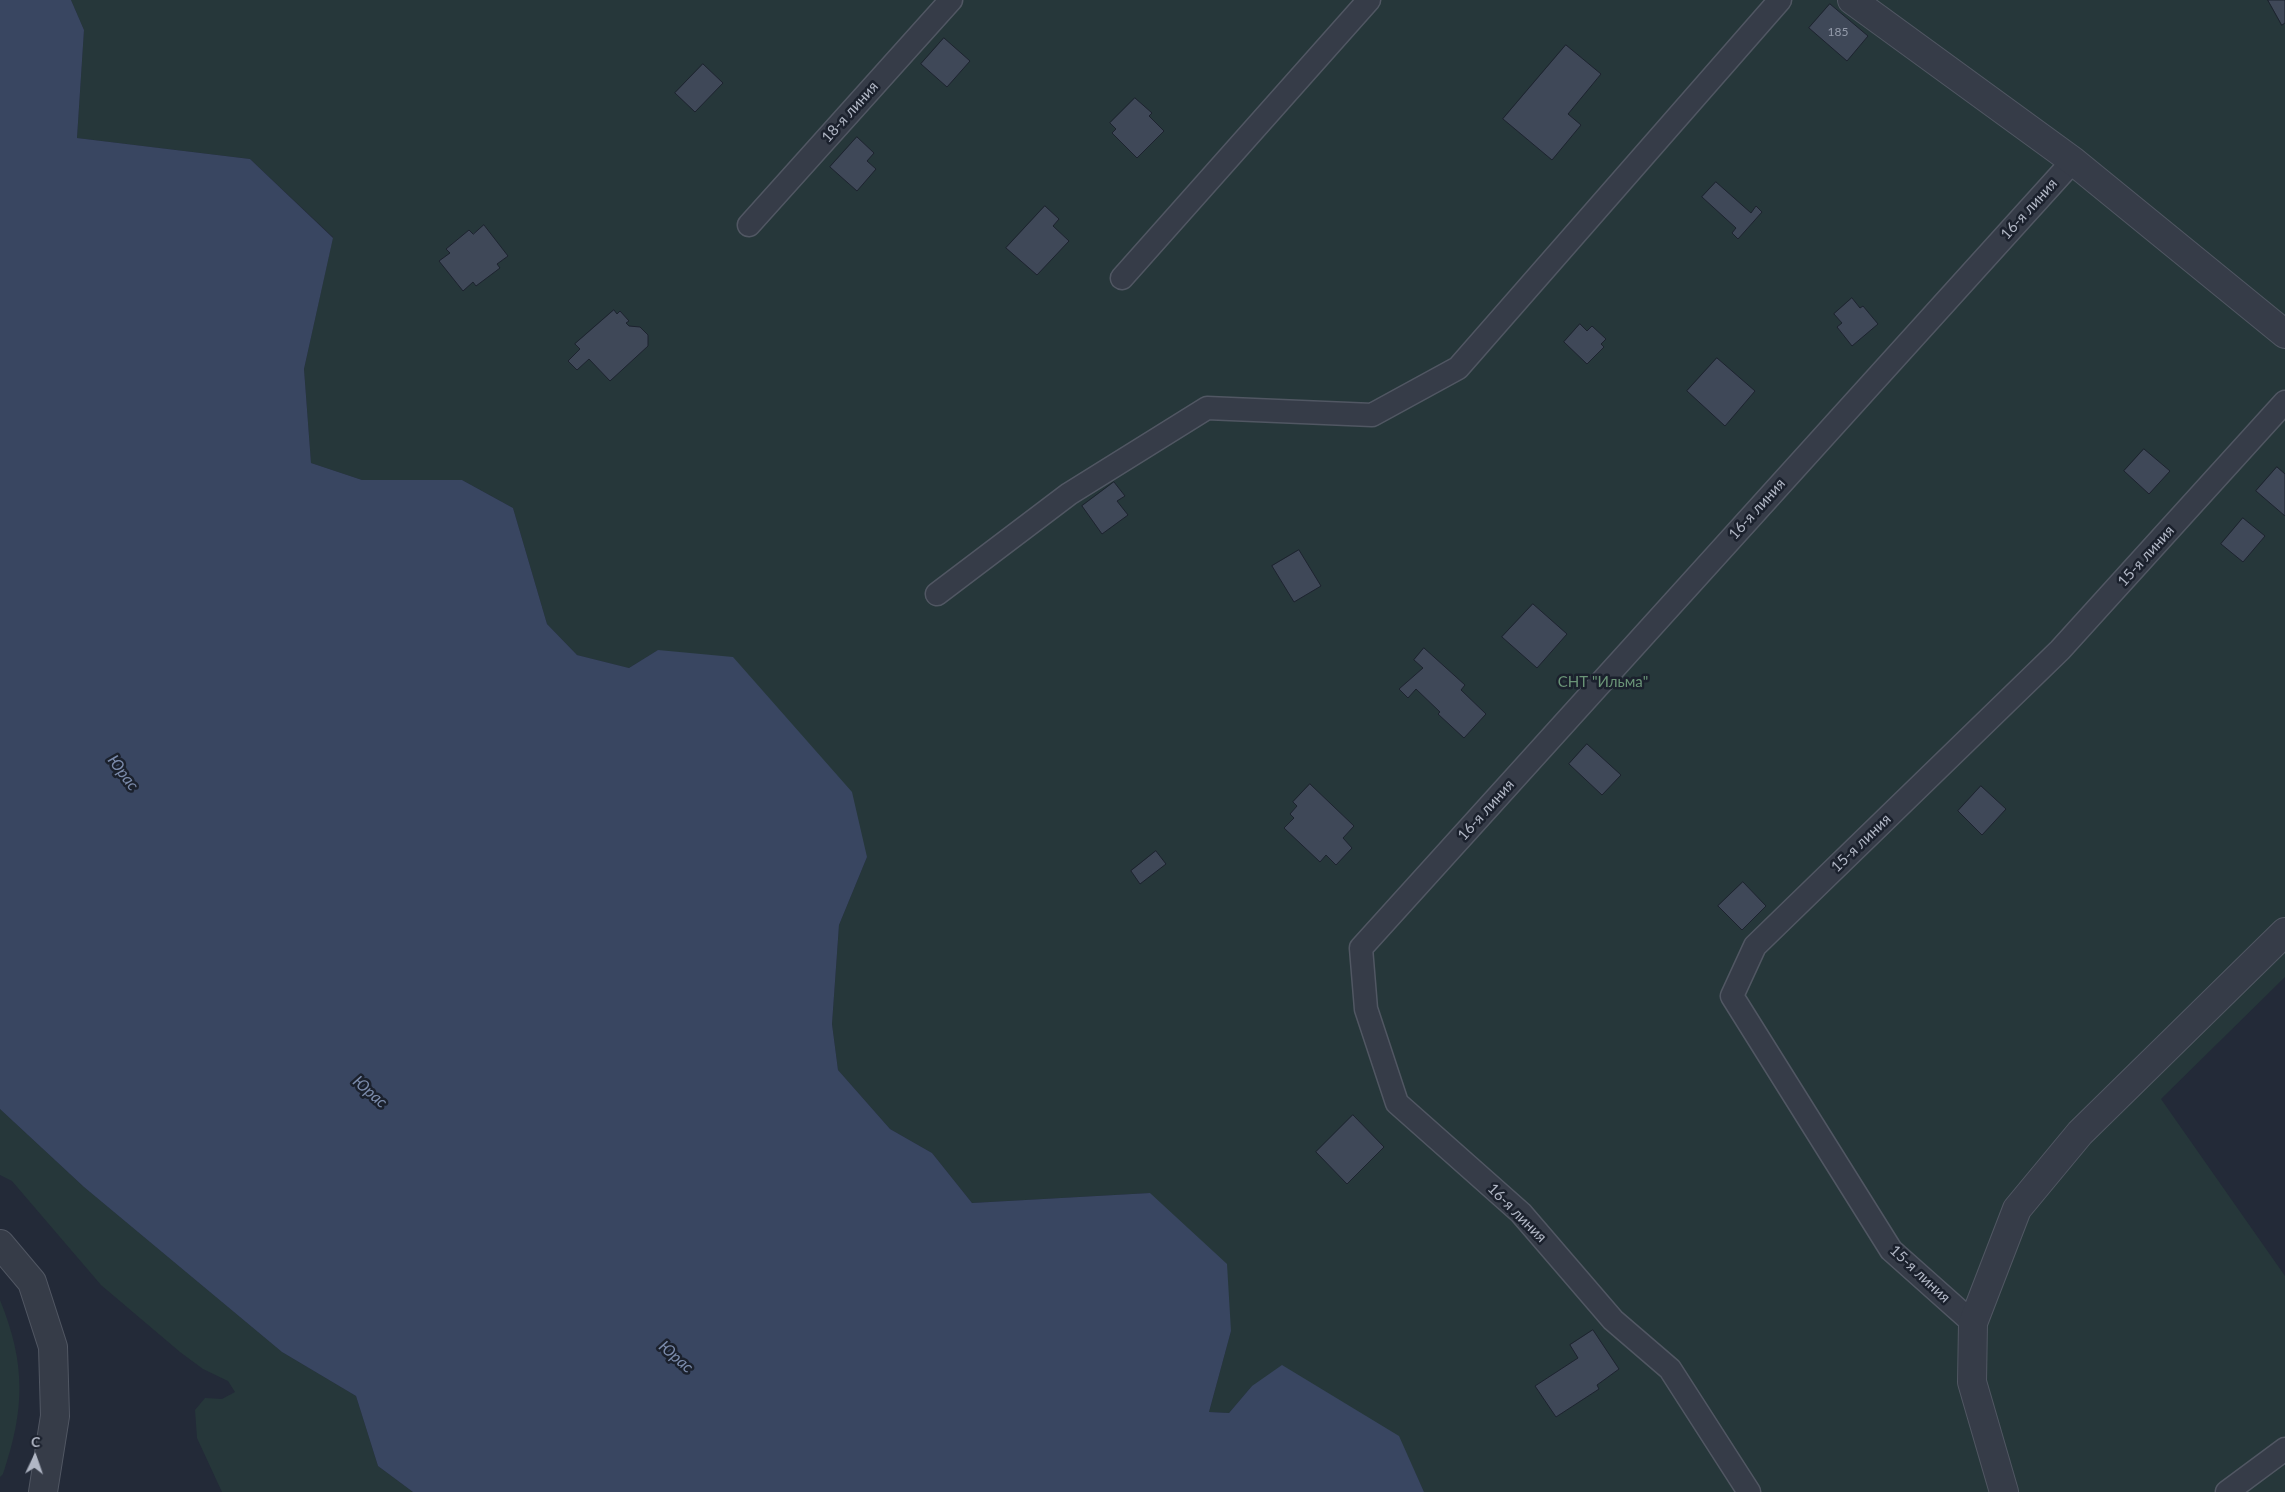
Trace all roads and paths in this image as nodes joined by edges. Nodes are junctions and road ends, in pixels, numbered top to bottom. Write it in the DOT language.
graph roads {
  1 [pos="951,0"];
  2 [pos="1369,0"];
  3 [pos="1780,0"];
  4 [pos="1852,0"];
  5 [pos="2073,161"];
  6 [pos="749,224"];
  7 [pos="1122,278"];
  8 [pos="2285,334"];
  9 [pos="2285,402"];
  10 [pos="937,594"];
  11 [pos="2285,932"];
  12 [pos="0,1244"];
  13 [pos="1973,1323"];
  14 [pos="2285,1449"];
  15 [pos="43,1492"];
  16 [pos="1749,1492"];
  17 [pos="2004,1492"];
  18 [pos="2227,1492"];
  1 -- 6 [label="lane, 18-я линия"];
  2 -- 7 [label="lane"];
  3 -- 10 [label="lane"];
  4 -- 5 [label="street"];
  5 -- 8 [label="street"];
  5 -- 16 [label="lane, 16-я линия"];
  9 -- 13 [label="lane, 15-я линия"];
  11 -- 13 [label="street"];
  12 -- 15 [label="street"];
  13 -- 17 [label="street"];
  14 -- 18 [label="lane"];
}
